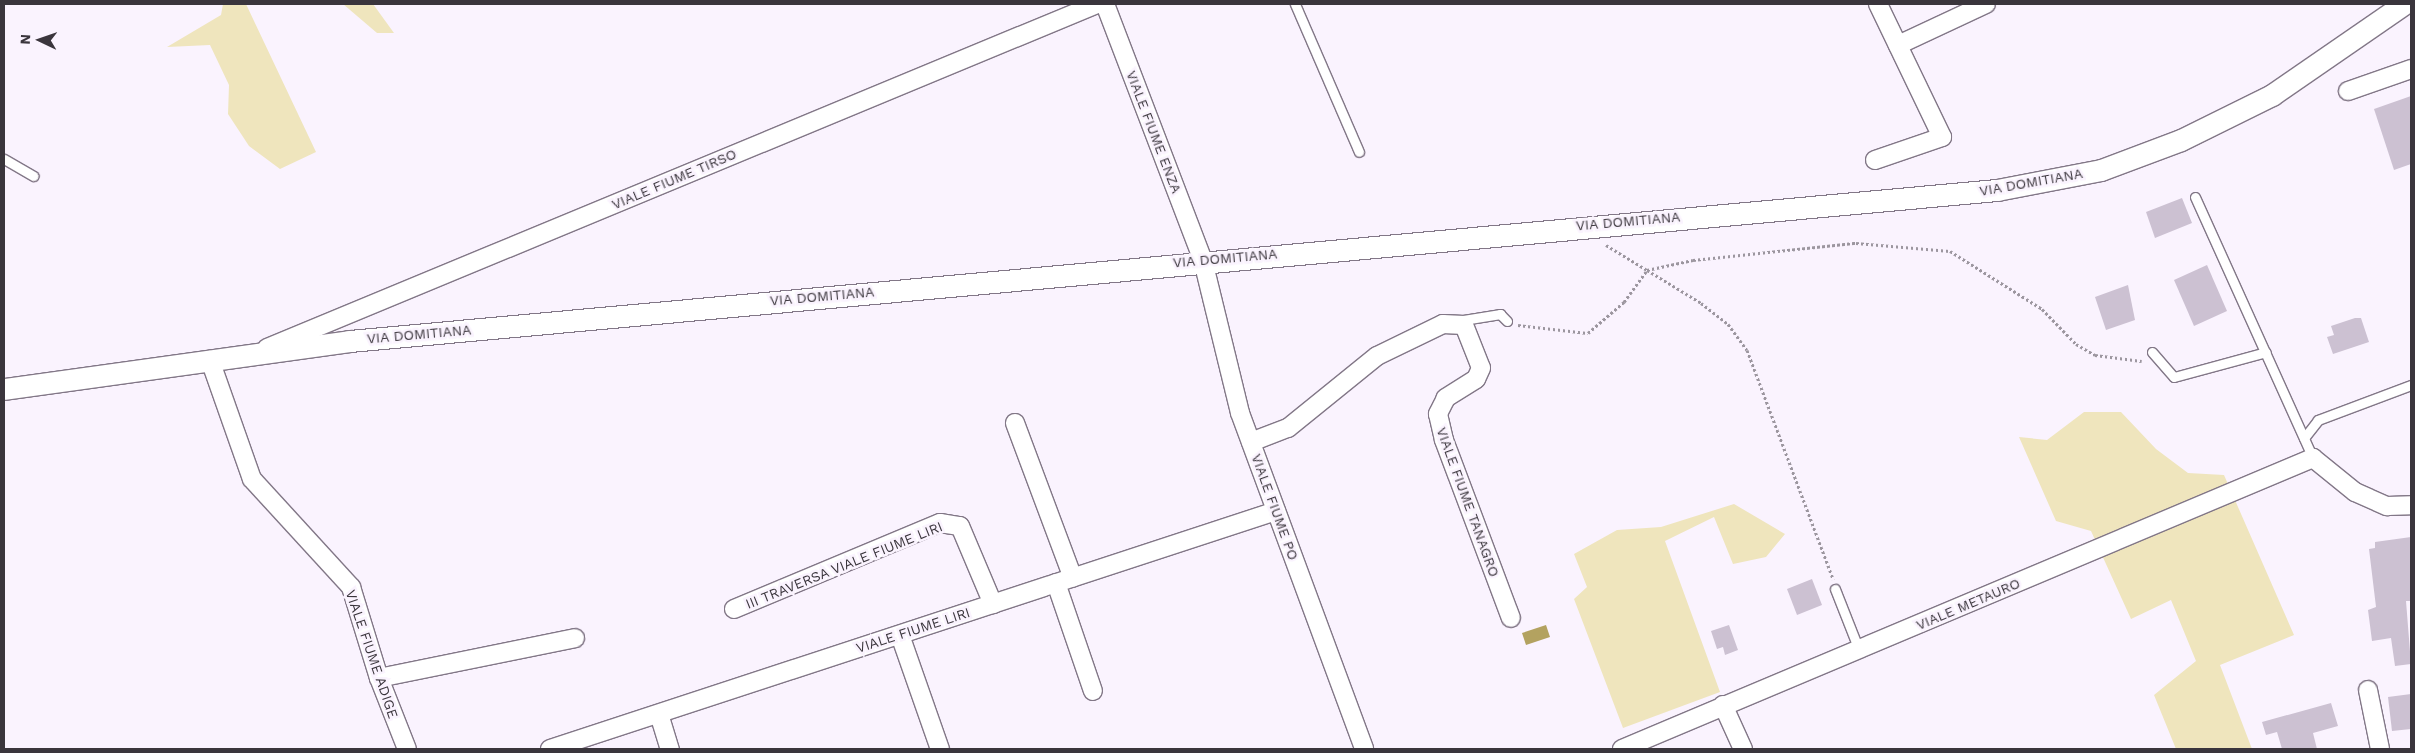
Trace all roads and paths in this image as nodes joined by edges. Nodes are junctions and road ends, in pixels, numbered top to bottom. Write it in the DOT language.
graph roads {
  1 [pos="1097,4"];
  2 [pos="1105,4"];
  3 [pos="1295,4"];
  4 [pos="1878,4"];
  5 [pos="1986,4"];
  6 [pos="2404,4"];
  7 [pos="1898,45"];
  8 [pos="2411,69"];
  9 [pos="2348,91"];
  10 [pos="1359,152"];
  11 [pos="4,159"];
  12 [pos="1875,160"];
  13 [pos="33,176"];
  14 [pos="2195,197"];
  15 [pos="1586,225"];
  16 [pos="1203,260"];
  17 [pos="1648,270"];
  18 [pos="1454,322"];
  19 [pos="1507,322"];
  20 [pos="2152,352"];
  21 [pos="2266,352"];
  22 [pos="250,355"];
  23 [pos="210,360"];
  24 [pos="2174,377"];
  25 [pos="2411,385"];
  26 [pos="4,389"];
  27 [pos="1014,423"];
  28 [pos="2304,438"];
  29 [pos="1251,442"];
  30 [pos="2313,458"];
  31 [pos="2411,505"];
  32 [pos="1276,511"];
  33 [pos="1064,580"];
  34 [pos="1835,589"];
  35 [pos="993,604"];
  36 [pos="734,609"];
  37 [pos="1510,618"];
  38 [pos="900,634"];
  39 [pos="575,638"];
  40 [pos="1859,650"];
  41 [pos="378,678"];
  42 [pos="2368,690"];
  43 [pos="1093,691"];
  44 [pos="1723,706"];
  45 [pos="659,714"];
  46 [pos="407,749"];
  47 [pos="550,749"];
  48 [pos="670,749"];
  49 [pos="940,749"];
  50 [pos="1364,749"];
  51 [pos="1622,749"];
  52 [pos="1743,749"];
  53 [pos="2380,749"];
  1 -- 22 [label="street, VIALE FIUME TIRSO"];
  2 -- 16 [label="street, VIALE FIUME ENZA"];
  3 -- 10 [label="lane"];
  4 -- 7 [label="street"];
  5 -- 7 [label="street"];
  6 -- 15 [label="street, VIA DOMITIANA"];
  7 -- 12 [label="street"];
  8 -- 9 [label="street"];
  11 -- 13 [label="lane"];
  14 -- 21 [label="lane"];
  15 -- 16 [label="street, VIA DOMITIANA"];
  15 -- 17 [label="path"];
  16 -- 22 [label="street, VIA DOMITIANA"];
  16 -- 29 [label="street, VIALE FIUME PO"];
  17 -- 19 [label="path"];
  17 -- 24 [label="path"];
  17 -- 34 [label="path"];
  18 -- 19 [label="lane"];
  18 -- 29 [label="street"];
  18 -- 37 [label="street, VIALE FIUME TANAGRO"];
  20 -- 24 [label="lane"];
  21 -- 24 [label="lane"];
  21 -- 28 [label="lane"];
  22 -- 23 [label="street, VIA DOMITIANA"];
  23 -- 26 [label="street, VIA DOMITIANA"];
  23 -- 41 [label="street, VIALE FIUME ADIGE"];
  25 -- 28 [label="lane"];
  27 -- 33 [label="street"];
  28 -- 30 [label="lane"];
  29 -- 32 [label="street, VIALE FIUME PO"];
  30 -- 31 [label="street"];
  30 -- 40 [label="street, VIALE METAURO"];
  32 -- 33 [label="street, VIALE FIUME LIRI"];
  32 -- 50 [label="street, VIALE FIUME PO"];
  33 -- 35 [label="street, VIALE FIUME LIRI"];
  33 -- 43 [label="street"];
  34 -- 40 [label="lane"];
  35 -- 36 [label="street, III TRAVERSA VIALE FIUME LIRI"];
  35 -- 38 [label="street, VIALE FIUME LIRI"];
  38 -- 45 [label="street, VIALE FIUME LIRI"];
  38 -- 49 [label="street"];
  39 -- 41 [label="street"];
  40 -- 44 [label="street, VIALE METAURO"];
  41 -- 46 [label="street, VIALE FIUME ADIGE"];
  42 -- 53 [label="street"];
  44 -- 51 [label="street, VIALE METAURO"];
  44 -- 52 [label="street"];
  45 -- 47 [label="street, VIALE FIUME LIRI"];
  45 -- 48 [label="street"];
}
